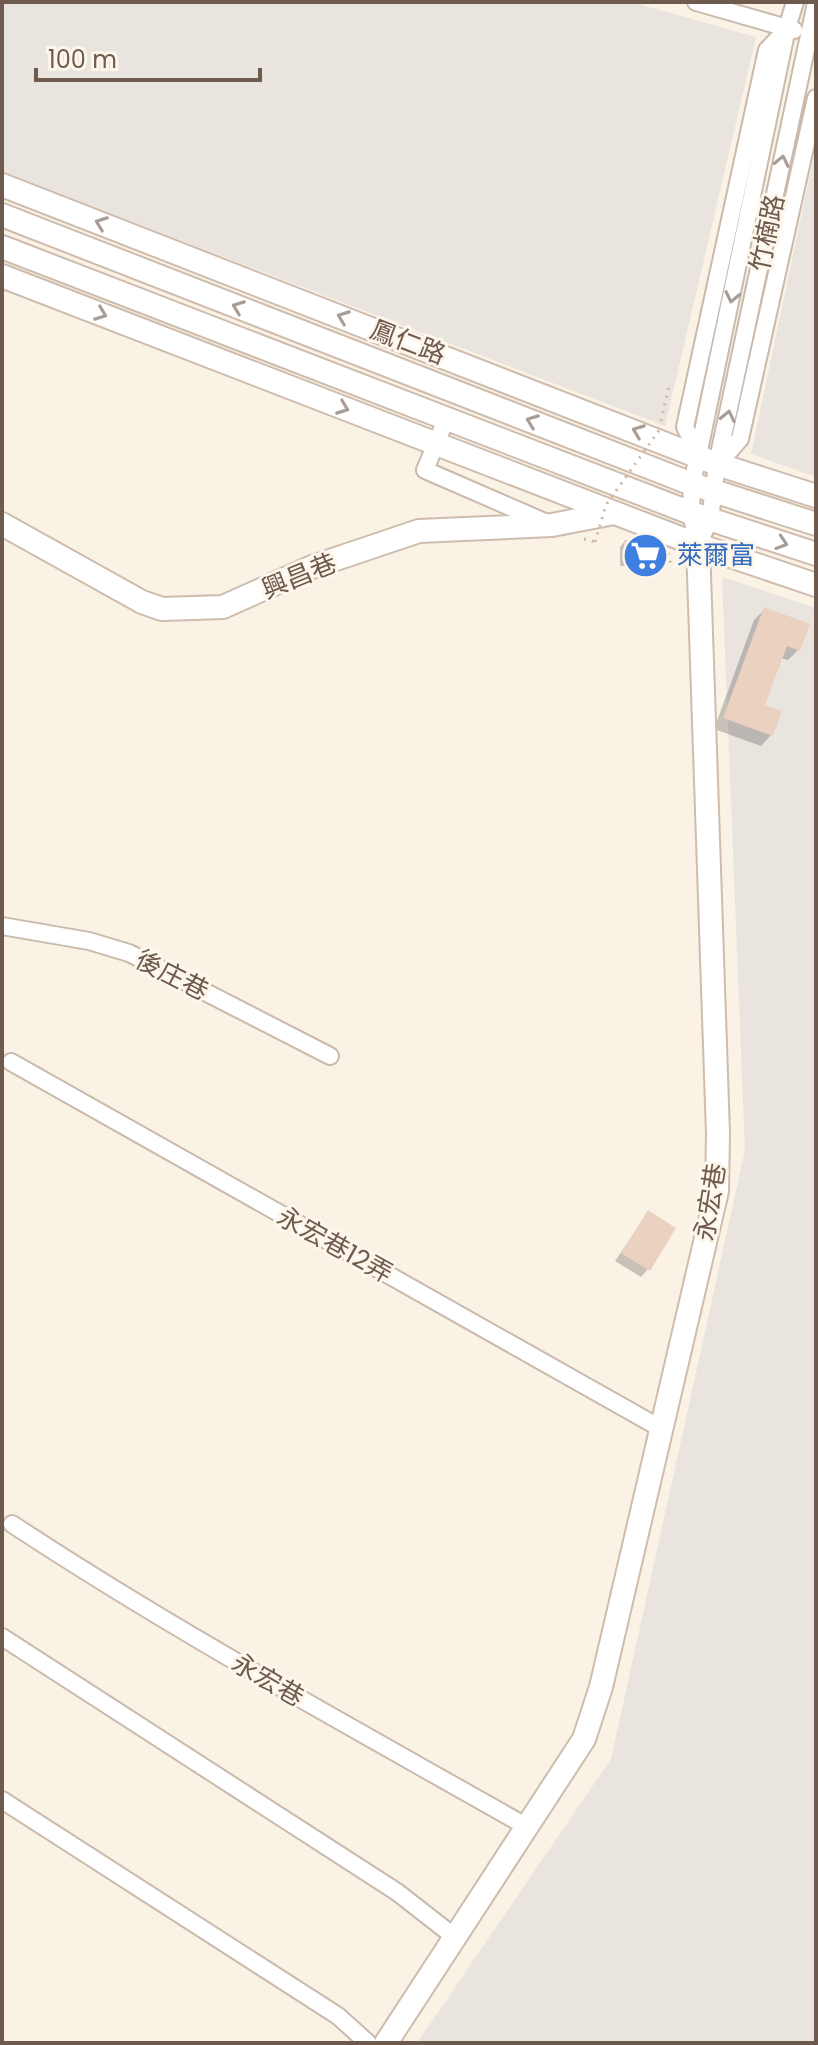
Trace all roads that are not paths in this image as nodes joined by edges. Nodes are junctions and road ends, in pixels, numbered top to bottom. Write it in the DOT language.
graph roads {
  1 [pos="696,2"];
  2 [pos="795,2"];
  3 [pos="816,5"];
  4 [pos="787,28"];
  5 [pos="812,32"];
  6 [pos="816,98"];
  7 [pos="2,185"];
  8 [pos="2,215"];
  9 [pos="2,247"];
  10 [pos="2,276"];
  11 [pos="447,417"];
  12 [pos="435,444"];
  13 [pos="708,460"];
  14 [pos="692,484"];
  15 [pos="715,491"];
  16 [pos="816,496"];
  17 [pos="700,516"];
  18 [pos="610,523"];
  19 [pos="2,524"];
  20 [pos="816,524"];
  21 [pos="552,525"];
  22 [pos="698,545"];
  23 [pos="816,554"];
  24 [pos="816,585"];
  25 [pos="2,926"];
  26 [pos="330,1056"];
  27 [pos="11,1062"];
  28 [pos="660,1428"];
  29 [pos="12,1524"];
  30 [pos="2,1637"];
  31 [pos="2,1800"];
  32 [pos="529,1828"];
  33 [pos="456,1938"];
  34 [pos="368,2043"];
  35 [pos="386,2043"];
  1 -- 4 [label="street"];
  2 -- 3 [label="street"];
  2 -- 4 [label="street, 竹楠路"];
  3 -- 5 [label="street, 竹楠路"];
  4 -- 5 [label="street"];
  4 -- 13 [label="street, 竹楠路, one-way"];
  13 -- 5 [label="street, 竹楠路, one-way"];
  6 -- 13 [label="street, 竹楠路"];
  13 -- 7 [label="main road, 鳳仁路, one-way"];
  14 -- 8 [label="main road, 鳳仁路, one-way"];
  9 -- 11 [label="main road"];
  10 -- 12 [label="main road, one-way"];
  11 -- 12 [label="street"];
  11 -- 17 [label="main road"];
  12 -- 18 [label="main road"];
  12 -- 21 [label="street"];
  13 -- 14 [label="street, 竹楠路"];
  13 -- 15 [label="street, 竹楠路"];
  13 -- 16 [label="main road, 鳳仁路"];
  14 -- 15 [label="main road, 鳳仁路"];
  14 -- 17 [label="street, 竹楠路"];
  15 -- 17 [label="street, 竹楠路"];
  15 -- 20 [label="main road, 鳳仁路"];
  17 -- 22 [label="street, 竹楠路"];
  17 -- 23 [label="main road, one-way"];
  18 -- 21 [label="main road, 興昌巷"];
  18 -- 22 [label="main road"];
  19 -- 21 [label="main road, 興昌巷"];
  22 -- 24 [label="main road"];
  22 -- 28 [label="main road, 永宏巷"];
  25 -- 26 [label="street, 後庄巷"];
  27 -- 28 [label="street, 永宏巷12弄"];
  28 -- 32 [label="main road, 永宏巷"];
  29 -- 32 [label="street, 永宏巷"];
  30 -- 33 [label="street"];
  31 -- 34 [label="street"];
  32 -- 33 [label="main road, 永宏巷"];
  33 -- 35 [label="main road, 永宏巷"];
}
